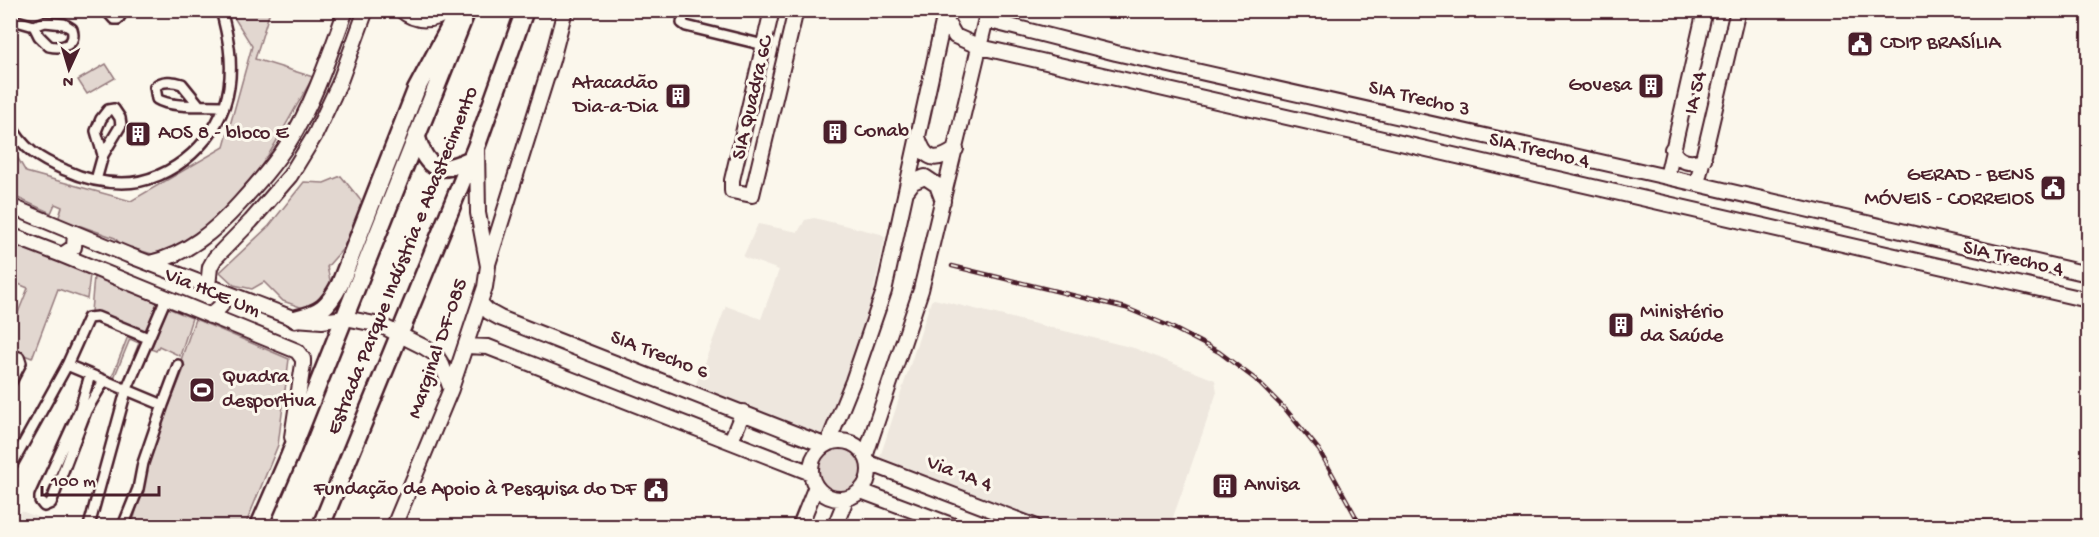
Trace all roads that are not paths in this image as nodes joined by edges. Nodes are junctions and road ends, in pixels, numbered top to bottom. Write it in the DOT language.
graph roads {
  1 [pos="106,10"];
  2 [pos="124,10"];
  3 [pos="221,10"];
  4 [pos="346,10"];
  5 [pos="366,10"];
  6 [pos="401,10"];
  7 [pos="450,10"];
  8 [pos="459,10"];
  9 [pos="467,10"];
  10 [pos="533,10"];
  11 [pos="565,10"];
  12 [pos="684,10"];
  13 [pos="772,10"];
  14 [pos="796,10"];
  15 [pos="1705,10"];
  16 [pos="1738,10"];
  17 [pos="945,14"];
  18 [pos="987,15"];
  19 [pos="523,18"];
  20 [pos="10,19"];
  21 [pos="34,26"];
  22 [pos="1018,29"];
  23 [pos="764,45"];
  24 [pos="980,47"];
  25 [pos="1116,53"];
  26 [pos="1012,54"];
  27 [pos="758,71"];
  28 [pos="324,72"];
  29 [pos="1107,76"];
  30 [pos="781,77"];
  31 [pos="339,84"];
  32 [pos="754,90"];
  33 [pos="313,94"];
  34 [pos="776,97"];
  35 [pos="199,105"];
  36 [pos="224,106"];
  37 [pos="10,124"];
  38 [pos="1455,130"];
  39 [pos="315,135"];
  40 [pos="1478,135"];
  41 [pos="918,137"];
  42 [pos="417,138"];
  43 [pos="478,142"];
  44 [pos="956,149"];
  45 [pos="1672,149"];
  46 [pos="1449,153"];
  47 [pos="103,154"];
  48 [pos="1472,158"];
  49 [pos="1704,159"];
  50 [pos="469,160"];
  51 [pos="1613,165"];
  52 [pos="1667,177"];
  53 [pos="96,180"];
  54 [pos="1697,184"];
  55 [pos="1602,189"];
  56 [pos="904,193"];
  57 [pos="1739,194"];
  58 [pos="943,203"];
  59 [pos="10,206"];
  60 [pos="1734,218"];
  61 [pos="1890,229"];
  62 [pos="75,233"];
  63 [pos="1916,234"];
  64 [pos="12,239"];
  65 [pos="1969,247"];
  66 [pos="1886,253"];
  67 [pos="62,255"];
  68 [pos="128,255"];
  69 [pos="1909,258"];
  70 [pos="150,263"];
  71 [pos="488,266"];
  72 [pos="1957,269"];
  73 [pos="2088,274"];
  74 [pos="116,278"];
  75 [pos="208,286"];
  76 [pos="223,292"];
  77 [pos="166,298"];
  78 [pos="2088,300"];
  79 [pos="480,303"];
  80 [pos="210,315"];
  81 [pos="345,318"];
  82 [pos="295,319"];
  83 [pos="399,334"];
  84 [pos="148,338"];
  85 [pos="466,346"];
  86 [pos="10,357"];
  87 [pos="67,365"];
  88 [pos="178,365"];
  89 [pos="90,375"];
  90 [pos="104,381"];
  91 [pos="10,384"];
  92 [pos="451,389"];
  93 [pos="126,391"];
  94 [pos="163,405"];
  95 [pos="83,410"];
  96 [pos="743,412"];
  97 [pos="731,441"];
  98 [pos="826,444"];
  99 [pos="289,457"];
  100 [pos="867,459"];
  101 [pos="10,468"];
  102 [pos="813,480"];
  103 [pos="861,491"];
  104 [pos="846,499"];
  105 [pos="89,526"];
  106 [pos="123,526"];
  107 [pos="259,526"];
  108 [pos="321,526"];
  109 [pos="394,526"];
  110 [pos="800,526"];
  111 [pos="835,526"];
  112 [pos="954,526"];
  113 [pos="1034,526"];
  1 -- 2 [label="street"];
  3 -- 36 [label="street"];
  4 -- 28 [label="main road, Via HCE Um"];
  5 -- 31 [label="main road"];
  6 -- 7 [label="main road"];
  8 -- 82 [label="highway"];
  9 -- 42 [label="highway, Estrada Parque Indústria e Abastecimento"];
  10 -- 19 [label="highway, Estrada Parque Indústria e Abastecimento"];
  11 -- 71 [label="main road"];
  12 -- 23 [label="street"];
  13 -- 23 [label="main road"];
  14 -- 30 [label="main road, SIA Quadra 6C"];
  15 -- 45 [label="main road, IA 54"];
  16 -- 49 [label="main road, IA 54"];
  17 -- 24 [label="main road, SIA Trecho 4"];
  17 -- 41 [label="main road"];
  18 -- 22 [label="main road, SIA Trecho 3"];
  18 -- 24 [label="main road"];
  19 -- 43 [label="highway, Estrada Parque Indústria e Abastecimento"];
  20 -- 21 [label="street"];
  22 -- 25 [label="main road, SIA Trecho 3"];
  22 -- 26 [label="main road"];
  23 -- 27 [label="main road"];
  24 -- 26 [label="main road, SIA Trecho 4"];
  24 -- 44 [label="main road"];
  25 -- 29 [label="main road"];
  25 -- 38 [label="main road, SIA Trecho 3"];
  26 -- 29 [label="main road, SIA Trecho 4"];
  27 -- 30 [label="main road"];
  27 -- 32 [label="main road"];
  28 -- 31 [label="main road"];
  28 -- 33 [label="main road, Via HCE Um"];
  29 -- 46 [label="main road, SIA Trecho 4"];
  30 -- 34 [label="main road, SIA Quadra 6C"];
  31 -- 39 [label="main road"];
  32 -- 34 [label="main road"];
  32 -- 34 [label="main road, SIA Quadra 6C"];
  33 -- 39 [label="main road"];
  33 -- 70 [label="main road, Via HCE Um"];
  35 -- 36 [label="street"];
  36 -- 53 [label="street"];
  37 -- 53 [label="street"];
  38 -- 40 [label="main road, SIA Trecho 3"];
  38 -- 46 [label="main road"];
  39 -- 75 [label="main road"];
  40 -- 48 [label="main road"];
  40 -- 51 [label="main road, SIA Trecho 3"];
  41 -- 44 [label="main road"];
  41 -- 56 [label="main road"];
  42 -- 50 [label="highway"];
  42 -- 81 [label="highway, Estrada Parque Indústria e Abastecimento"];
  43 -- 50 [label="highway, Estrada Parque Indústria e Abastecimento"];
  43 -- 71 [label="main road, Marginal DF-085"];
  44 -- 58 [label="main road"];
  45 -- 49 [label="main road"];
  45 -- 52 [label="main road, IA 54"];
  46 -- 48 [label="main road, SIA Trecho 4"];
  47 -- 53 [label="street"];
  48 -- 55 [label="main road, SIA Trecho 4"];
  49 -- 54 [label="main road, IA 54"];
  50 -- 83 [label="highway, Estrada Parque Indústria e Abastecimento"];
  51 -- 52 [label="main road, SIA Trecho 3"];
  51 -- 55 [label="main road"];
  52 -- 54 [label="main road, SIA Trecho 3"];
  54 -- 57 [label="main road, SIA Trecho 3"];
  55 -- 60 [label="main road, SIA Trecho 4"];
  56 -- 58 [label="main road"];
  56 -- 98 [label="main road"];
  57 -- 60 [label="main road"];
  57 -- 61 [label="main road, SIA Trecho 3"];
  58 -- 100 [label="main road"];
  59 -- 62 [label="main road, Via HCE Um"];
  60 -- 66 [label="main road, SIA Trecho 4"];
  61 -- 63 [label="main road, SIA Trecho 3"];
  61 -- 66 [label="main road"];
  62 -- 67 [label="main road"];
  62 -- 68 [label="main road, Via HCE Um"];
  63 -- 65 [label="main road, SIA Trecho 3"];
  63 -- 69 [label="main road"];
  64 -- 67 [label="main road, Via HCE Um"];
  65 -- 72 [label="main road"];
  65 -- 73 [label="main road, SIA Trecho 3"];
  66 -- 69 [label="main road, SIA Trecho 4"];
  67 -- 74 [label="main road, Via HCE Um"];
  68 -- 70 [label="main road, Via HCE Um"];
  68 -- 74 [label="main road"];
  69 -- 72 [label="main road, SIA Trecho 4"];
  70 -- 75 [label="main road, Via HCE Um"];
  71 -- 79 [label="main road, Marginal DF-085"];
  72 -- 78 [label="main road, SIA Trecho 4"];
  74 -- 77 [label="main road, Via HCE Um"];
  75 -- 76 [label="main road, Via HCE Um"];
  76 -- 80 [label="main road"];
  76 -- 82 [label="main road, Via HCE Um"];
  77 -- 80 [label="main road, Via HCE Um"];
  77 -- 84 [label="street"];
  79 -- 85 [label="main road, Marginal DF-085"];
  79 -- 96 [label="main road, SIA Trecho 6"];
  80 -- 99 [label="main road, Via HCE Um"];
  81 -- 82 [label="main road, Via HCE Um"];
  81 -- 83 [label="main road, Via HCE Um"];
  81 -- 99 [label="highway, Estrada Parque Indústria e Abastecimento"];
  83 -- 92 [label="main road, Via HCE Um"];
  83 -- 108 [label="highway, Estrada Parque Indústria e Abastecimento"];
  84 -- 87 [label="street"];
  84 -- 93 [label="street"];
  85 -- 92 [label="main road, Marginal DF-085"];
  85 -- 97 [label="main road"];
  86 -- 91 [label="street"];
  87 -- 89 [label="street"];
  87 -- 101 [label="street"];
  88 -- 94 [label="street"];
  89 -- 90 [label="street"];
  89 -- 95 [label="street"];
  90 -- 93 [label="street"];
  90 -- 95 [label="street"];
  92 -- 109 [label="main road, Marginal DF-085"];
  93 -- 94 [label="street"];
  93 -- 105 [label="street"];
  94 -- 106 [label="street"];
  95 -- 95 [label="street"];
  96 -- 97 [label="main road"];
  96 -- 98 [label="main road, SIA Trecho 6"];
  97 -- 102 [label="main road"];
  98 -- 100 [label="main road"];
  98 -- 102 [label="main road"];
  99 -- 107 [label="highway, Estrada Parque Indústria e Abastecimento"];
  100 -- 103 [label="main road"];
  100 -- 113 [label="main road, Via 1A 4"];
  102 -- 104 [label="main road"];
  102 -- 110 [label="main road"];
  103 -- 104 [label="main road"];
  103 -- 112 [label="main road"];
  104 -- 111 [label="main road"];
}
